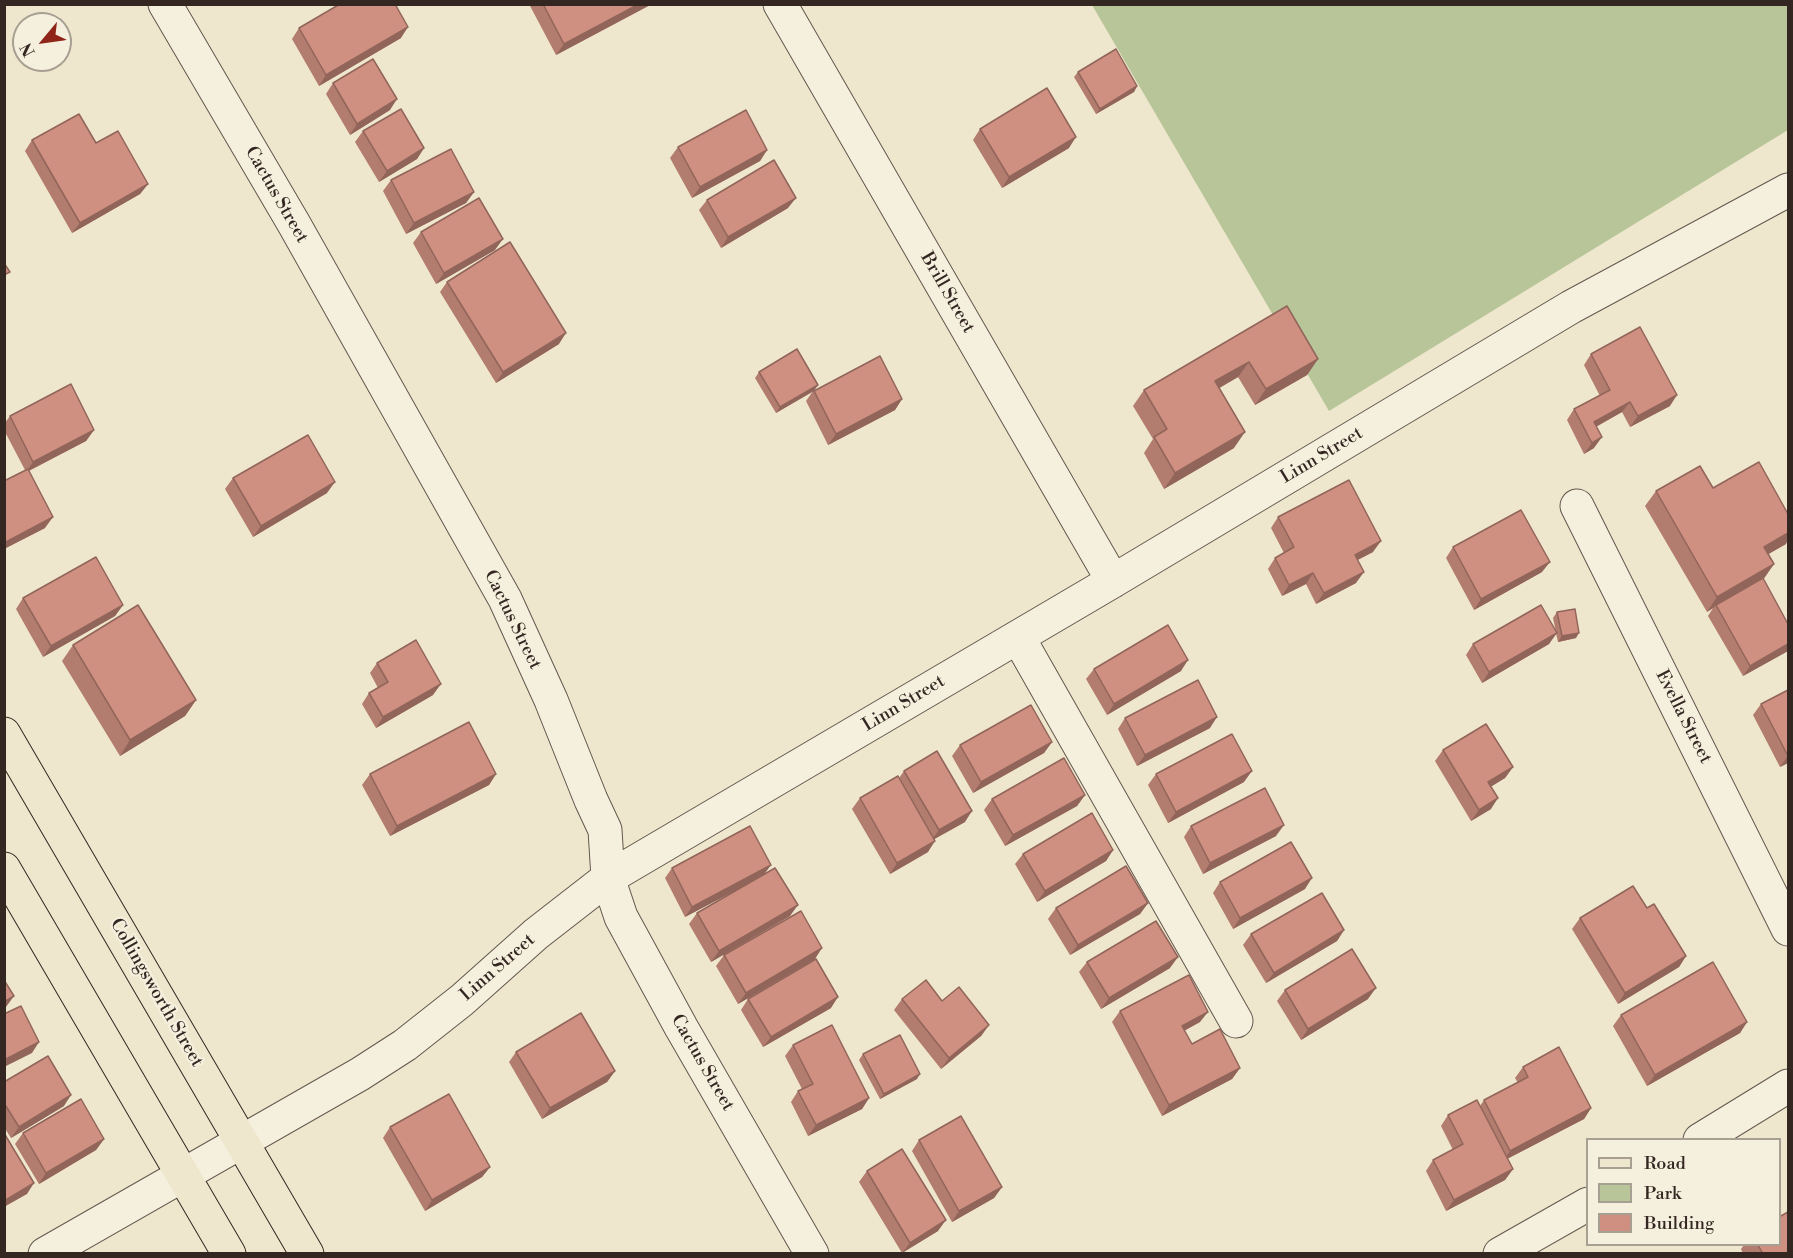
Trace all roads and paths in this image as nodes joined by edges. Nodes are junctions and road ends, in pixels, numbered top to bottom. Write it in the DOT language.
graph roads {
  1 [pos="165,4"];
  2 [pos="780,4"];
  3 [pos="1788,190"];
  4 [pos="1576,506"];
  5 [pos="1113,581"];
  6 [pos="1018,637"];
  7 [pos="4,734"];
  8 [pos="4,869"];
  9 [pos="608,879"];
  10 [pos="1788,929"];
  11 [pos="1236,1021"];
  12 [pos="1788,1086"];
  13 [pos="1703,1138"];
  14 [pos="243,1141"];
  15 [pos="183,1174"];
  16 [pos="1586,1205"];
  17 [pos="45,1254"];
  18 [pos="229,1254"];
  19 [pos="307,1254"];
  20 [pos="812,1254"];
  21 [pos="1500,1254"];
  1 -- 9 [label="street, Cactus Street"];
  2 -- 5 [label="street, Brill Street"];
  3 -- 5 [label="street, Linn Street"];
  4 -- 10 [label="street, Evella Street"];
  5 -- 6 [label="street, Linn Street"];
  6 -- 9 [label="street, Linn Street"];
  6 -- 11 [label="street"];
  7 -- 14 [label="main road, Collingsworth Street"];
  8 -- 15 [label="main road"];
  9 -- 14 [label="street, Linn Street"];
  9 -- 20 [label="street, Cactus Street"];
  12 -- 13 [label="street"];
  14 -- 15 [label="street, Linn Street"];
  14 -- 19 [label="main road, Collingsworth Street"];
  15 -- 17 [label="street, Linn Street"];
  15 -- 18 [label="main road"];
  16 -- 21 [label="street"];
}
